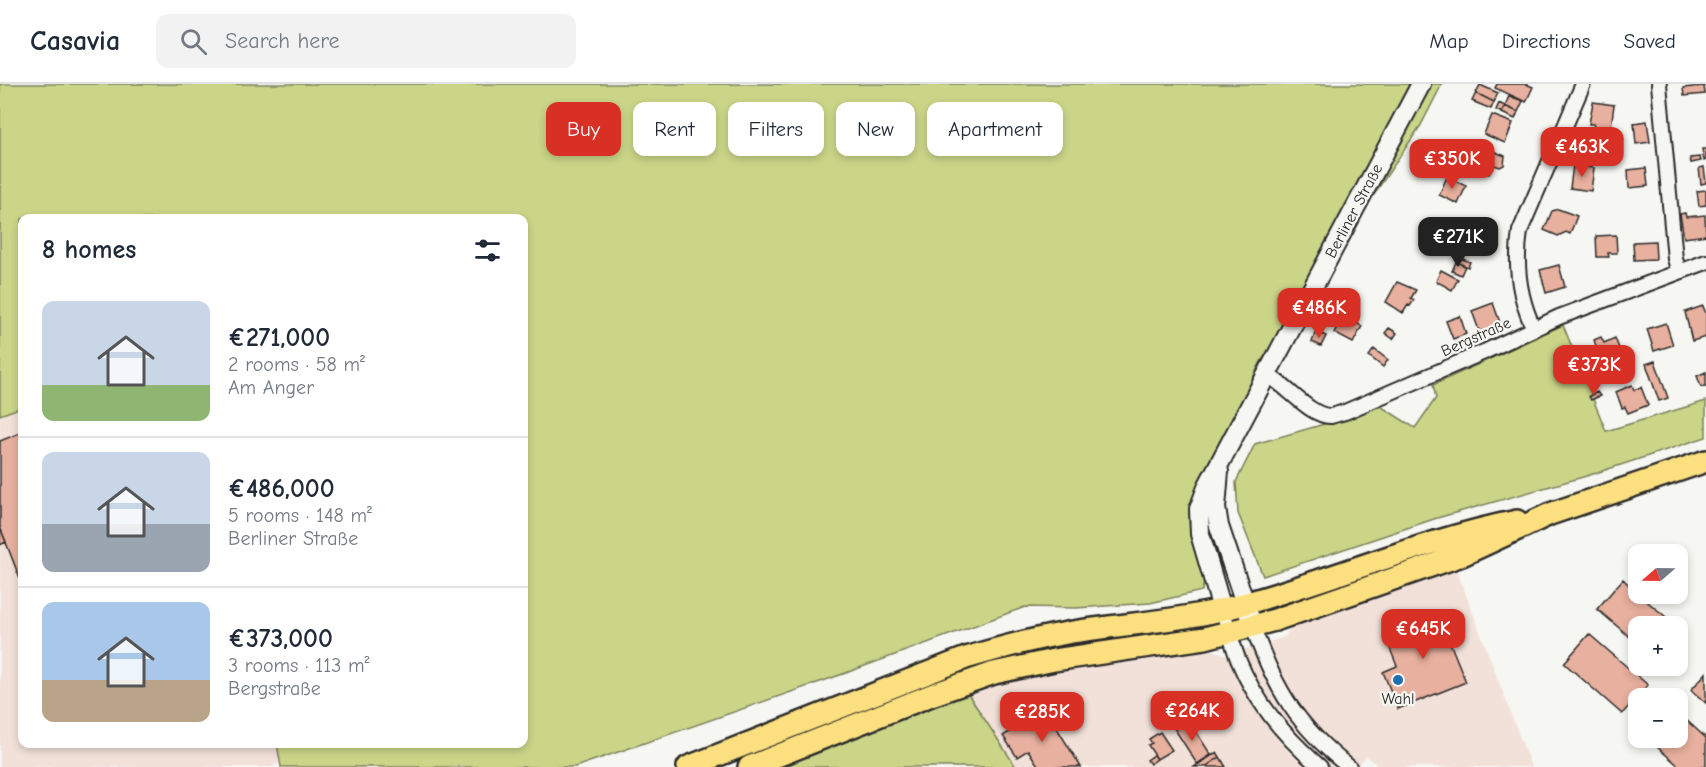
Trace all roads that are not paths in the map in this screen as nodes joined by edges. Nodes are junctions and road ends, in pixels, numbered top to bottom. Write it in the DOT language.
graph roads {
  1 [pos="1421,84"];
  2 [pos="1583,84"];
  3 [pos="1659,84"];
  4 [pos="1706,262"];
  5 [pos="1679,272"];
  6 [pos="1534,329"];
  7 [pos="1267,375"];
  8 [pos="1706,461"];
  9 [pos="1219,466"];
  10 [pos="1550,514"];
  11 [pos="1246,603"];
  12 [pos="1222,609"];
  13 [pos="1253,627"];
  14 [pos="1230,633"];
  15 [pos="688,767"];
  16 [pos="749,767"];
  17 [pos="1320,767"];
  18 [pos="1349,767"];
  1 -- 7 [label="street, Berliner Straße"];
  2 -- 6 [label="street"];
  3 -- 5 [label="street"];
  4 -- 5 [label="street, Bergstraße"];
  5 -- 6 [label="street, Bergstraße"];
  6 -- 7 [label="street, Bergstraße"];
  7 -- 9 [label="street, Berliner Straße"];
  8 -- 10 [label="main road"];
  9 -- 11 [label="street, Berliner Straße"];
  9 -- 12 [label="street, Berliner Straße"];
  10 -- 11 [label="main road"];
  10 -- 13 [label="main road"];
  11 -- 12 [label="main road"];
  11 -- 13 [label="street, Berliner Straße"];
  12 -- 14 [label="street"];
  12 -- 15 [label="main road"];
  13 -- 14 [label="main road"];
  13 -- 18 [label="street"];
  14 -- 16 [label="main road"];
  14 -- 17 [label="street"];
}
